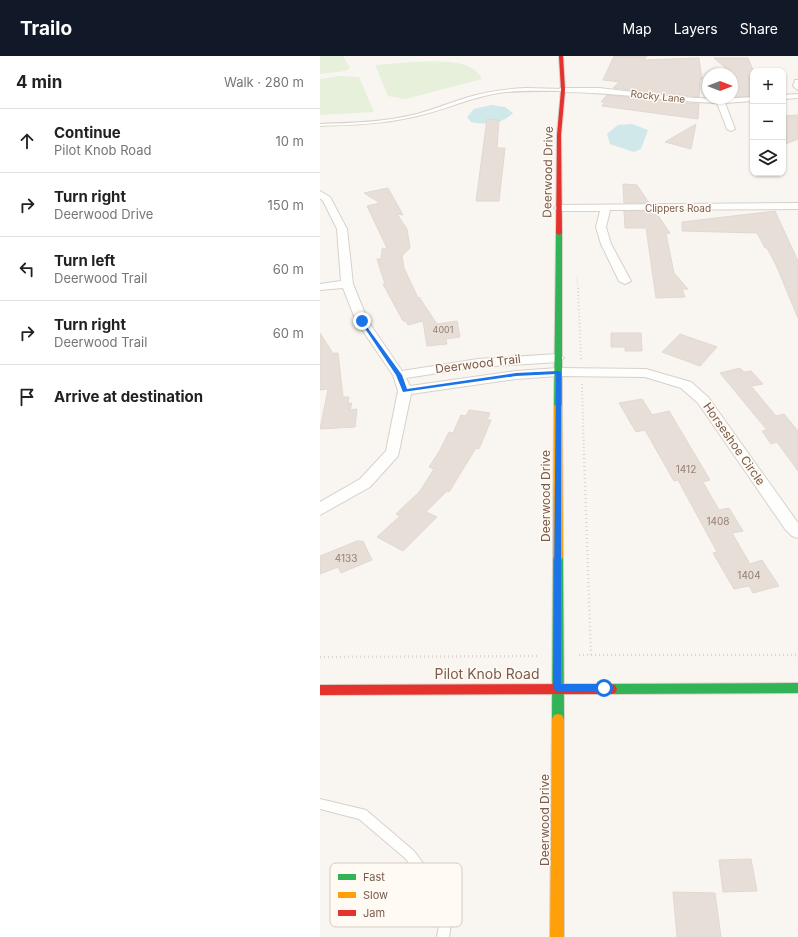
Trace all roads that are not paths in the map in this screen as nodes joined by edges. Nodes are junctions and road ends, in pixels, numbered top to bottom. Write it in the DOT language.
graph roads {
  1 [pos="561,56"];
  2 [pos="798,82"];
  3 [pos="798,88"];
  4 [pos="562,90"];
  5 [pos="798,96"];
  6 [pos="786,97"];
  7 [pos="750,99"];
  8 [pos="702,100"];
  9 [pos="738,100"];
  10 [pos="721,104"];
  11 [pos="320,125"];
  12 [pos="731,129"];
  13 [pos="320,194"];
  14 [pos="798,206"];
  15 [pos="559,208"];
  16 [pos="606,208"];
  17 [pos="624,281"];
  18 [pos="347,284"];
  19 [pos="320,287"];
  20 [pos="558,358"];
  21 [pos="558,372"];
  22 [pos="399,375"];
  23 [pos="405,391"];
  24 [pos="320,509"];
  25 [pos="798,532"];
  26 [pos="557,688"];
  27 [pos="798,688"];
  28 [pos="320,690"];
  29 [pos="320,804"];
  30 [pos="416,863"];
  31 [pos="445,927"];
  32 [pos="443,937"];
  33 [pos="557,937"];
  1 -- 4 [label="street, Deerwood Drive"];
  2 -- 3 [label="street"];
  4 -- 8 [label="street, Rocky Lane"];
  4 -- 11 [label="lane"];
  4 -- 15 [label="street, Deerwood Drive"];
  5 -- 6 [label="street"];
  7 -- 9 [label="street, Rocky Lane"];
  10 -- 12 [label="street"];
  13 -- 18 [label="street"];
  14 -- 16 [label="street, Clippers Road"];
  15 -- 16 [label="street, Clippers Road"];
  15 -- 20 [label="street, Deerwood Drive"];
  16 -- 17 [label="street"];
  18 -- 19 [label="street"];
  18 -- 22 [label="street"];
  20 -- 21 [label="street, Deerwood Drive"];
  20 -- 22 [label="street, Deerwood Trail"];
  21 -- 23 [label="street, Deerwood Trail"];
  21 -- 25 [label="street, Horseshoe Circle"];
  21 -- 26 [label="street, Deerwood Drive"];
  22 -- 23 [label="street"];
  23 -- 24 [label="street"];
  26 -- 27 [label="street, Pilot Knob Road"];
  26 -- 28 [label="street, Pilot Knob Road"];
  26 -- 33 [label="street, Deerwood Drive"];
  29 -- 30 [label="lane"];
  31 -- 32 [label="lane"];
}
